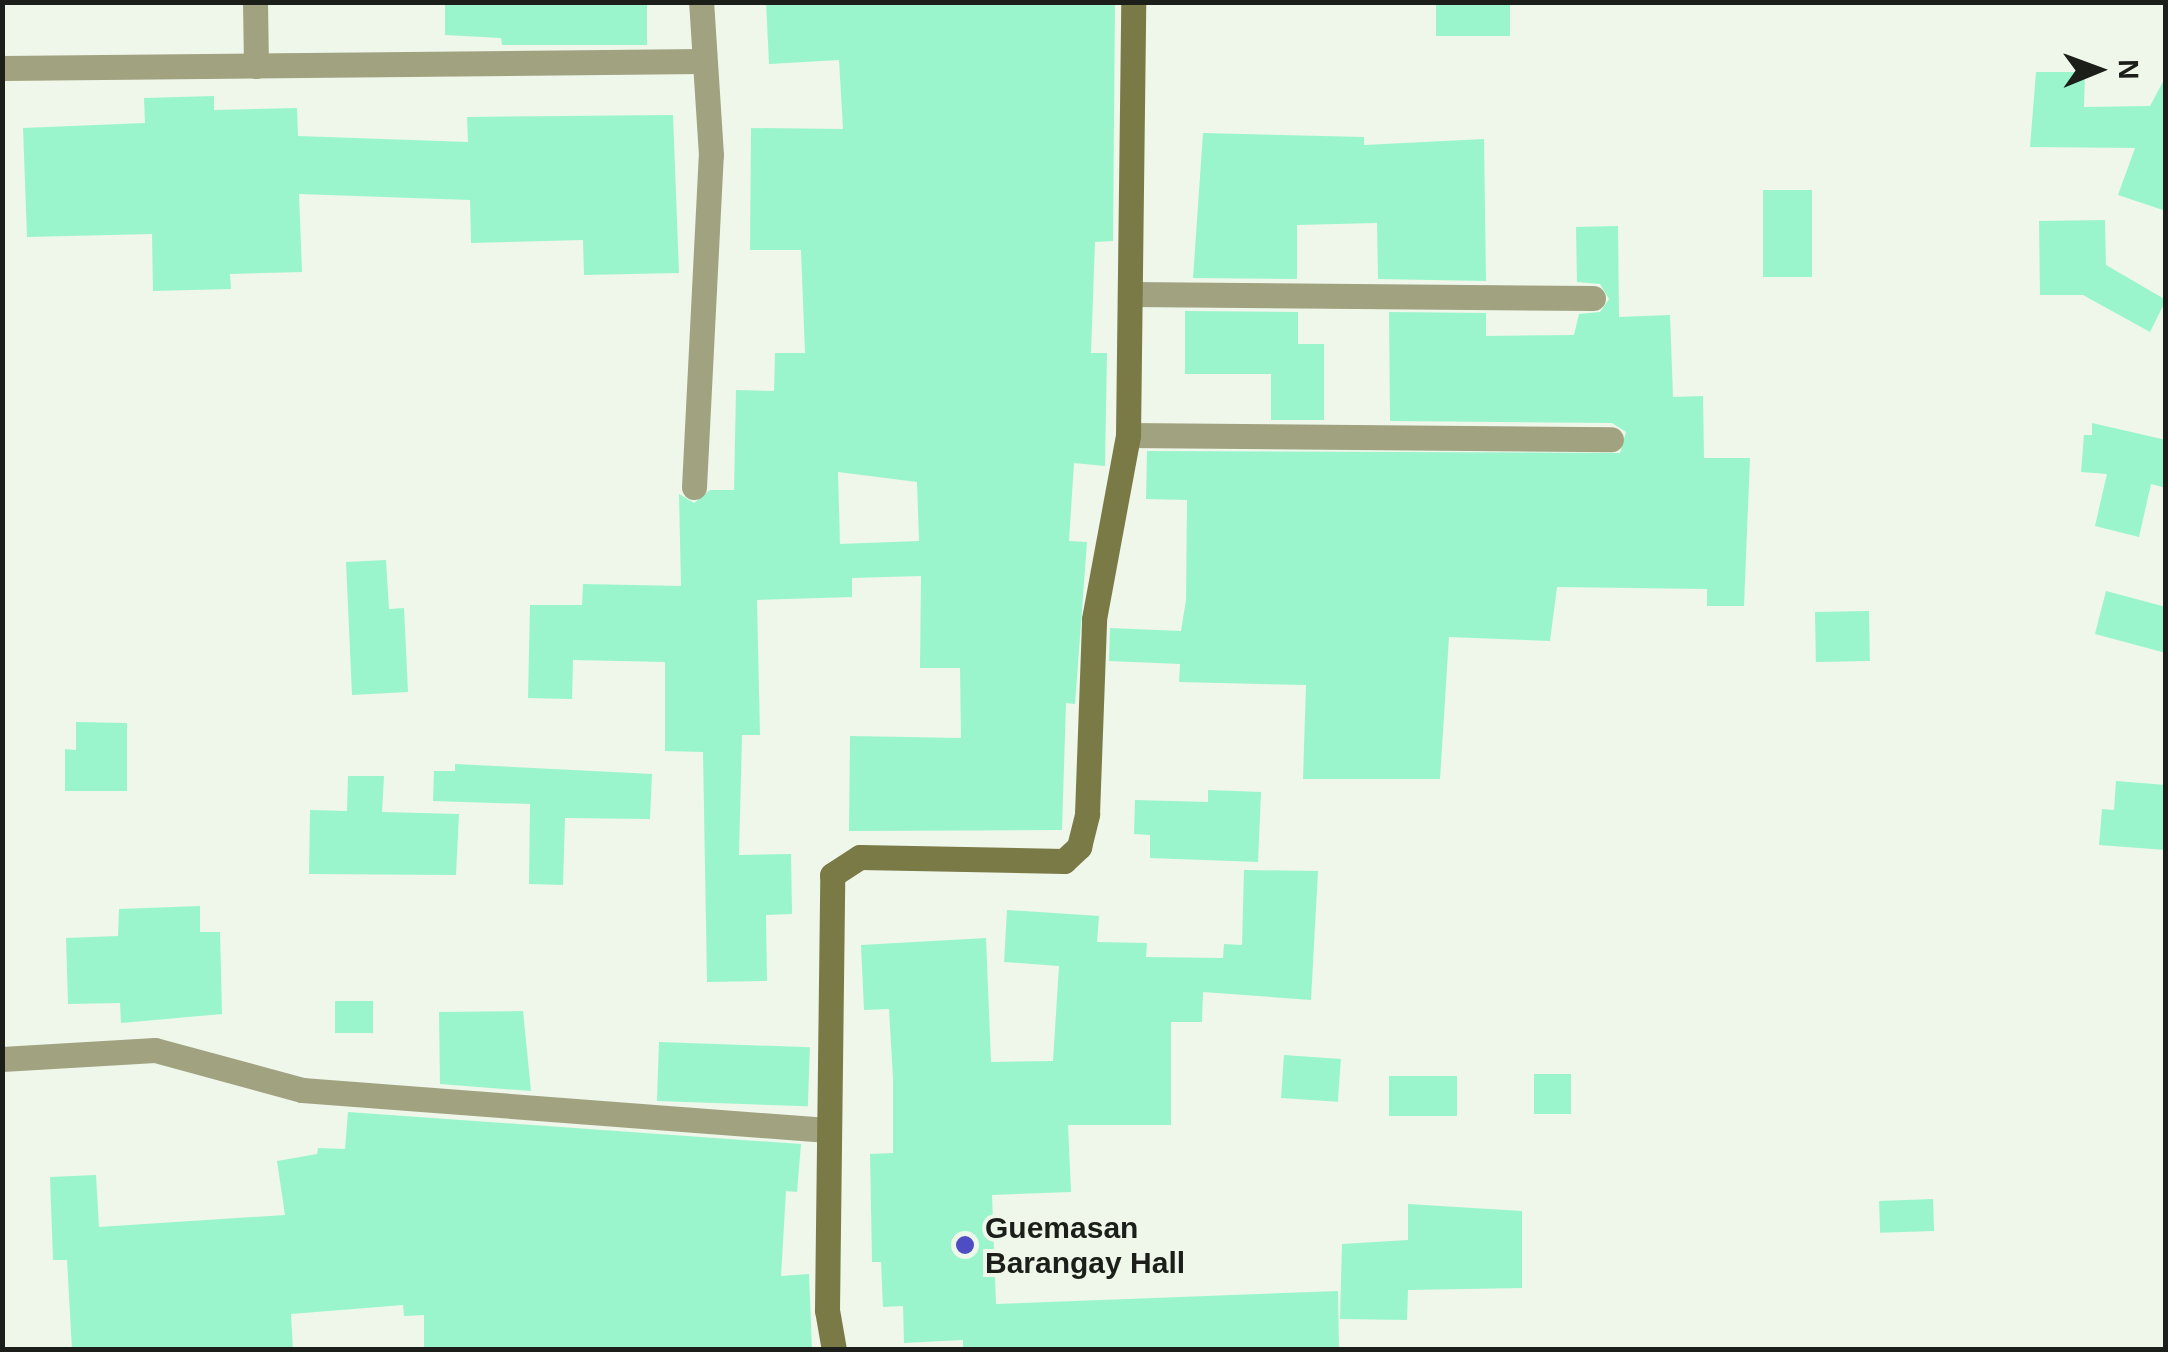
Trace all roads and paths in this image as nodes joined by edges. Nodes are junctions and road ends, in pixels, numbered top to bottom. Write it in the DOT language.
graph roads {
  1 [pos="255,2"];
  2 [pos="702,2"];
  3 [pos="1132,2"];
  4 [pos="702,61"];
  5 [pos="256,66"];
  6 [pos="2,68"];
  7 [pos="1130,294"];
  8 [pos="1593,298"];
  9 [pos="1128,435"];
  10 [pos="1610,439"];
  11 [pos="694,486"];
  12 [pos="2,1059"];
  13 [pos="827,1130"];
  14 [pos="834,1350"];
  1 -- 5 [label="street"];
  2 -- 4 [label="street"];
  3 -- 7 [label="street"];
  4 -- 5 [label="street"];
  4 -- 11 [label="street"];
  5 -- 6 [label="street"];
  7 -- 8 [label="street"];
  7 -- 9 [label="street"];
  9 -- 10 [label="street"];
  9 -- 13 [label="street"];
  12 -- 13 [label="street"];
  13 -- 14 [label="street"];
}
